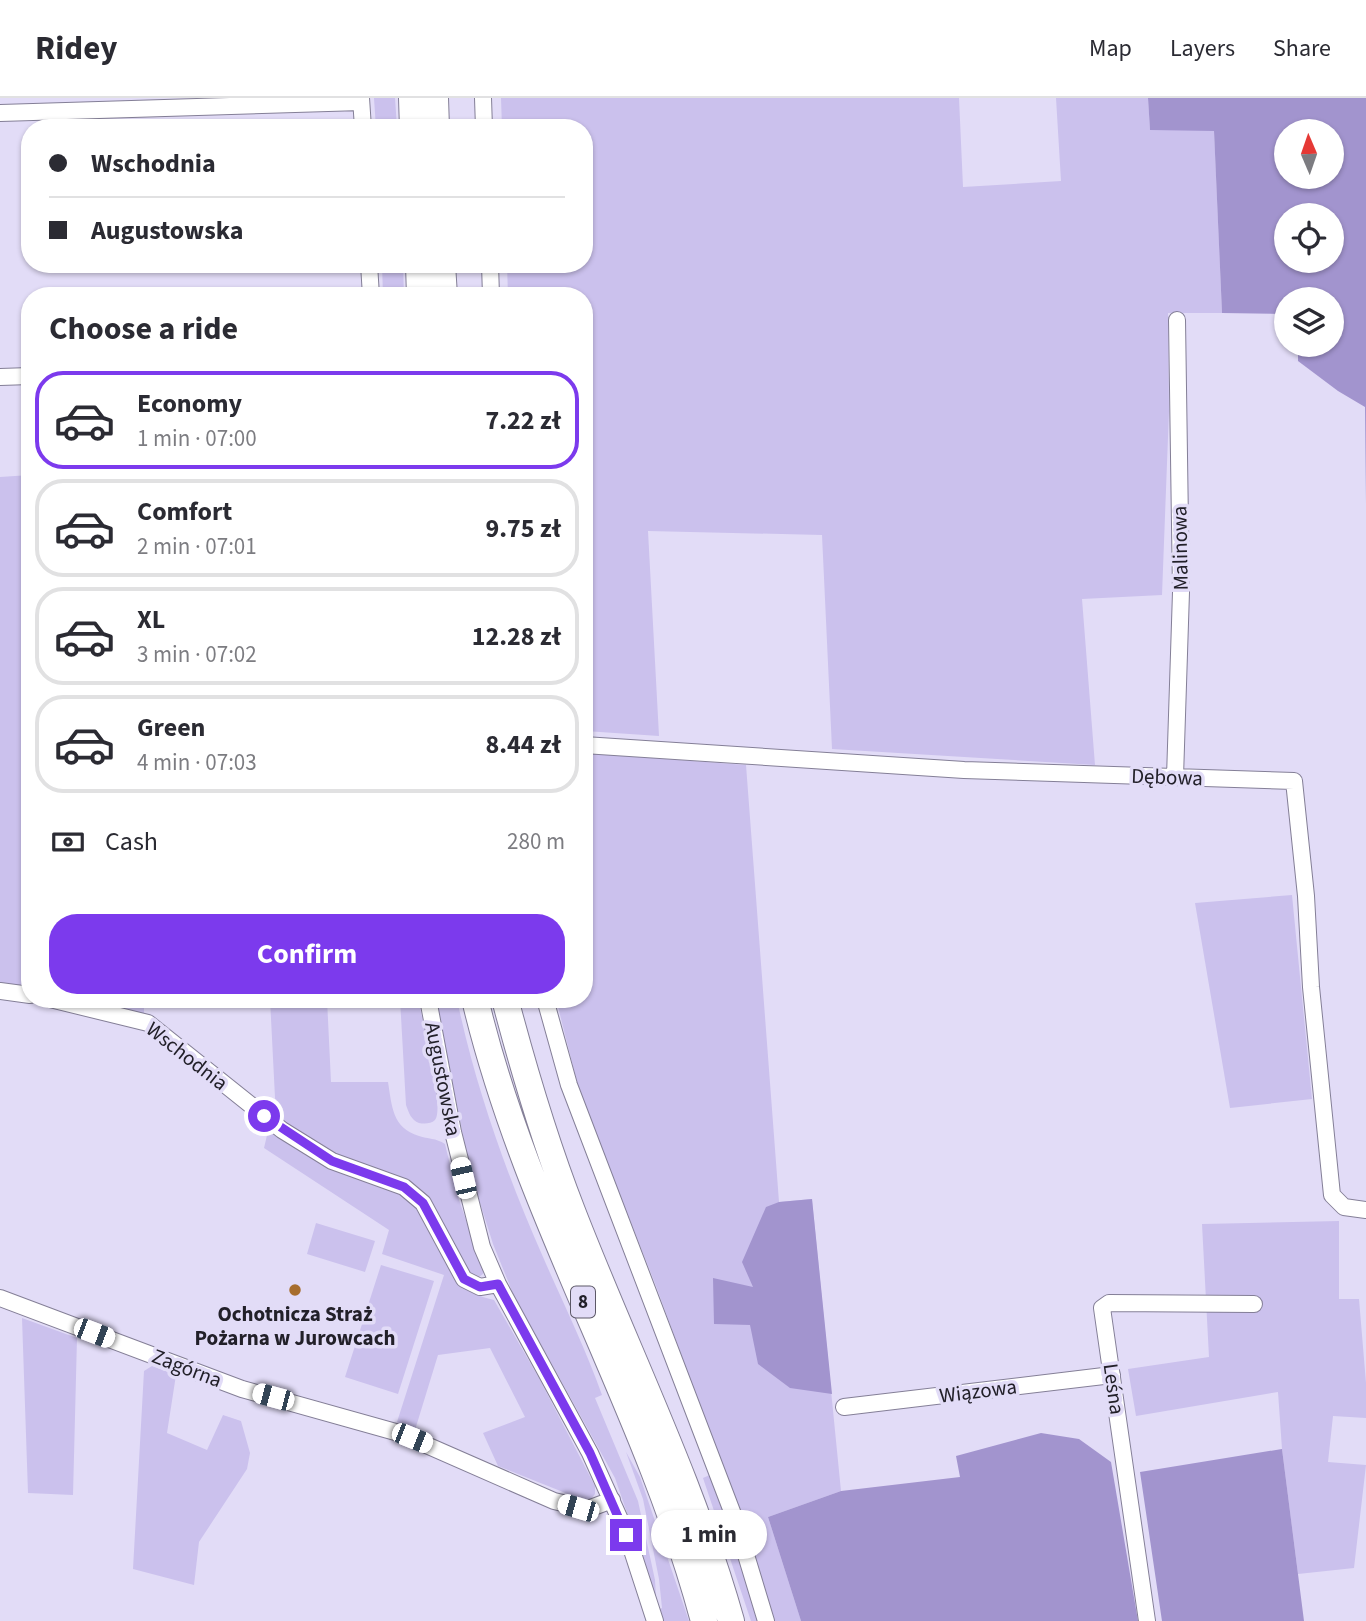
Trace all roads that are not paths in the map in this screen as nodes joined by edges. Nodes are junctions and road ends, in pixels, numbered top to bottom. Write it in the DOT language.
graph roads {
  1 [pos="412,98"];
  2 [pos="435,98"];
  3 [pos="483,98"];
  4 [pos="361,100"];
  5 [pos="243,102"];
  6 [pos="0,113"];
  7 [pos="362,119"];
  8 [pos="413,119"];
  9 [pos="436,119"];
  10 [pos="484,119"];
  11 [pos="1178,320"];
  12 [pos="21,376"];
  13 [pos="0,377"];
  14 [pos="593,746"];
  15 [pos="1175,777"];
  16 [pos="0,991"];
  17 [pos="21,994"];
  18 [pos="91,1008"];
  19 [pos="430,1008"];
  20 [pos="477,1008"];
  21 [pos="507,1008"];
  22 [pos="548,1008"];
  23 [pos="1366,1210"];
  24 [pos="498,1284"];
  25 [pos="0,1298"];
  26 [pos="1254,1304"];
  27 [pos="1112,1375"];
  28 [pos="844,1407"];
  29 [pos="612,1500"];
  30 [pos="709,1606"];
  31 [pos="655,1621"];
  32 [pos="733,1621"];
  33 [pos="766,1621"];
  34 [pos="1147,1621"];
  1 -- 8 [label="highway"];
  2 -- 9 [label="highway"];
  3 -- 10 [label="street"];
  4 -- 5 [label="street"];
  4 -- 7 [label="street"];
  5 -- 6 [label="street"];
  11 -- 15 [label="street, Malinowa"];
  12 -- 13 [label="street"];
  14 -- 15 [label="street, Dębowa"];
  15 -- 23 [label="street, Dębowa"];
  16 -- 17 [label="street"];
  18 -- 24 [label="street, Wschodnia"];
  19 -- 24 [label="street, Augustowska"];
  20 -- 30 [label="highway, 8"];
  21 -- 30 [label="highway, 8"];
  22 -- 33 [label="street"];
  24 -- 29 [label="street, Augustowska"];
  25 -- 29 [label="street, Zagórna"];
  26 -- 27 [label="street, Leśna"];
  27 -- 28 [label="street, Wiązowa"];
  27 -- 34 [label="street, Leśna"];
  29 -- 31 [label="street, Augustowska"];
  30 -- 32 [label="highway"];
}
